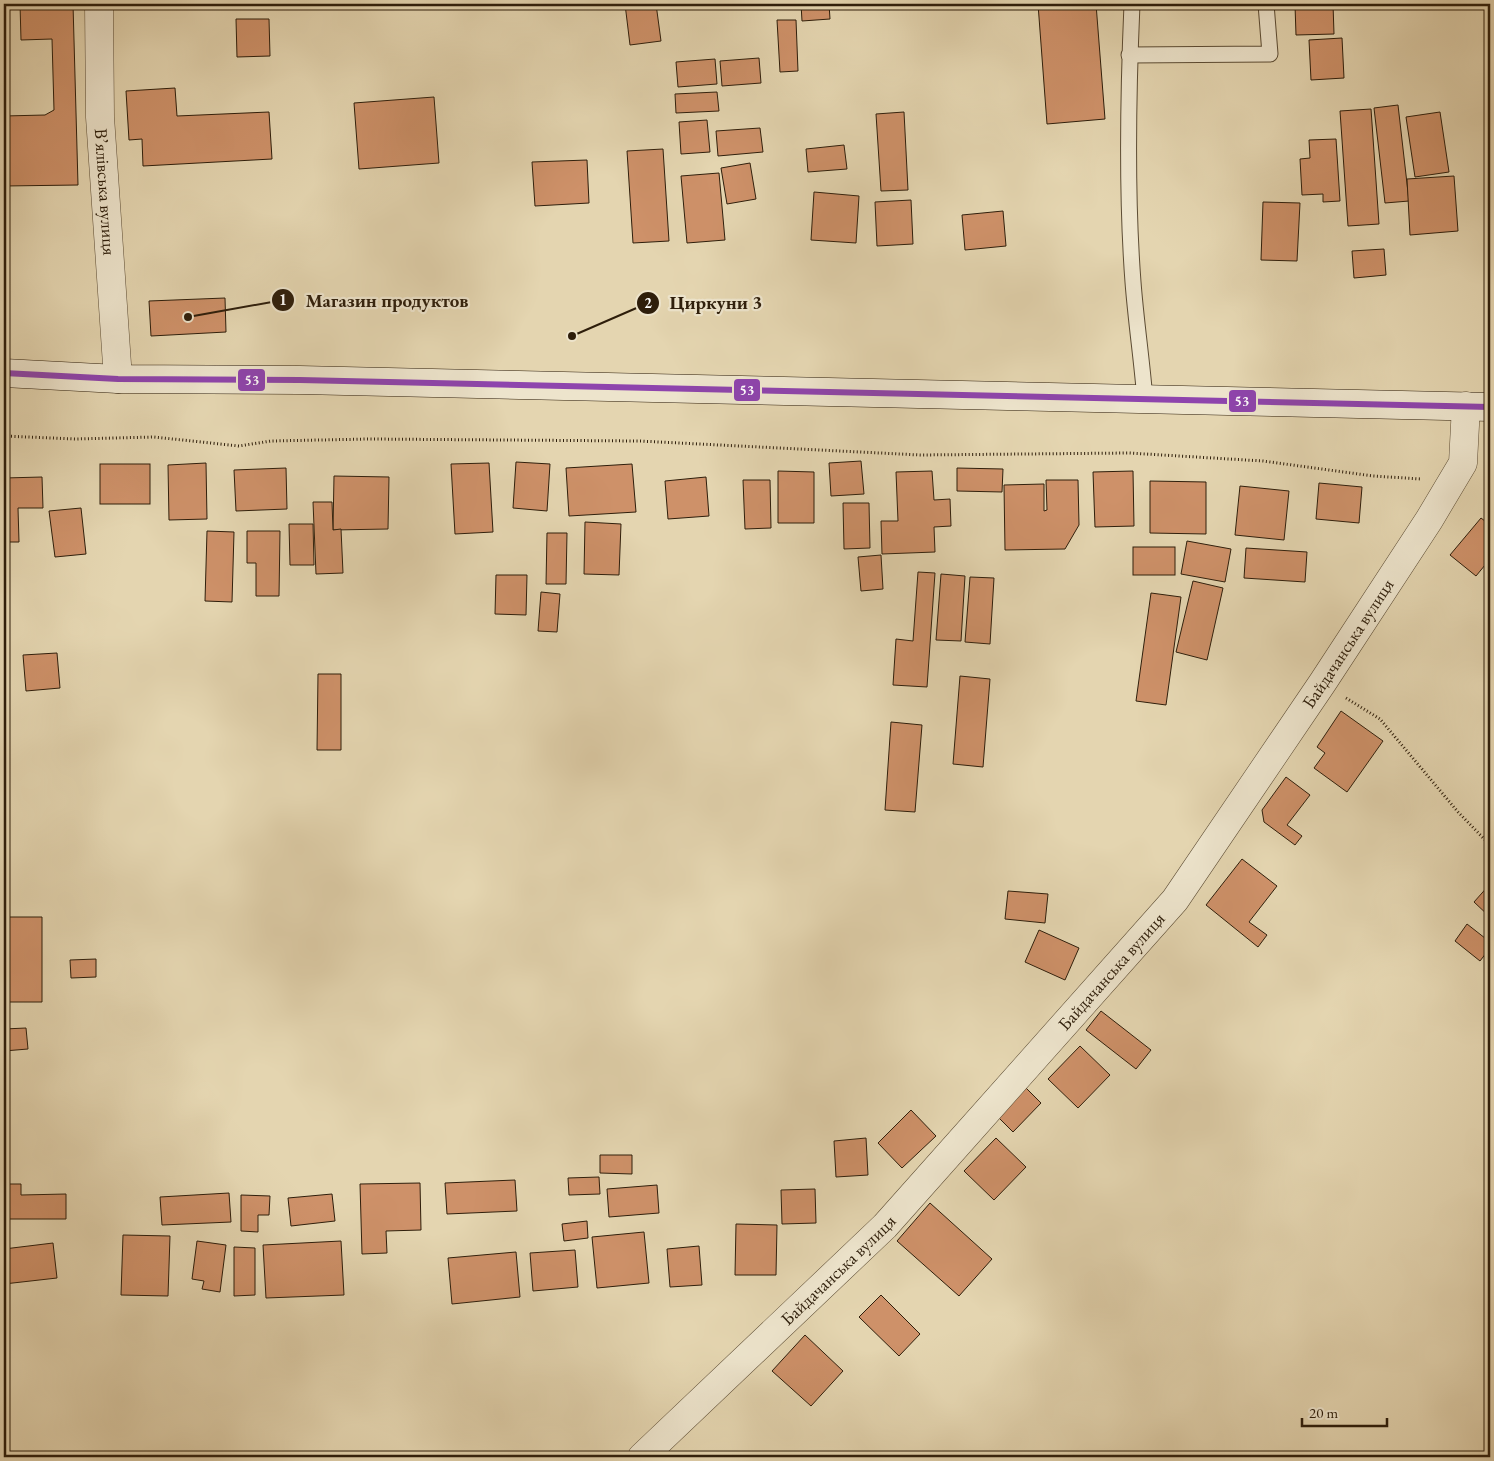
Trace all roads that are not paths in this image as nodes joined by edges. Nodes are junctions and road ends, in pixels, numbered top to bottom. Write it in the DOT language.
graph roads {
  1 [pos="99,4"];
  2 [pos="1132,4"];
  3 [pos="1266,4"];
  4 [pos="1129,55"];
  5 [pos="4,373"];
  6 [pos="118,379"];
  7 [pos="1145,400"];
  8 [pos="1478,406"];
  9 [pos="642,1457"];
  1 -- 6 [label="street, В’ялівська вулиця"];
  2 -- 4 [label="lane"];
  3 -- 4 [label="lane"];
  4 -- 7 [label="lane"];
  5 -- 6 [label="street"];
  6 -- 7 [label="street"];
  7 -- 8 [label="street"];
  8 -- 9 [label="street, Байдачанська вулиця"];
}
